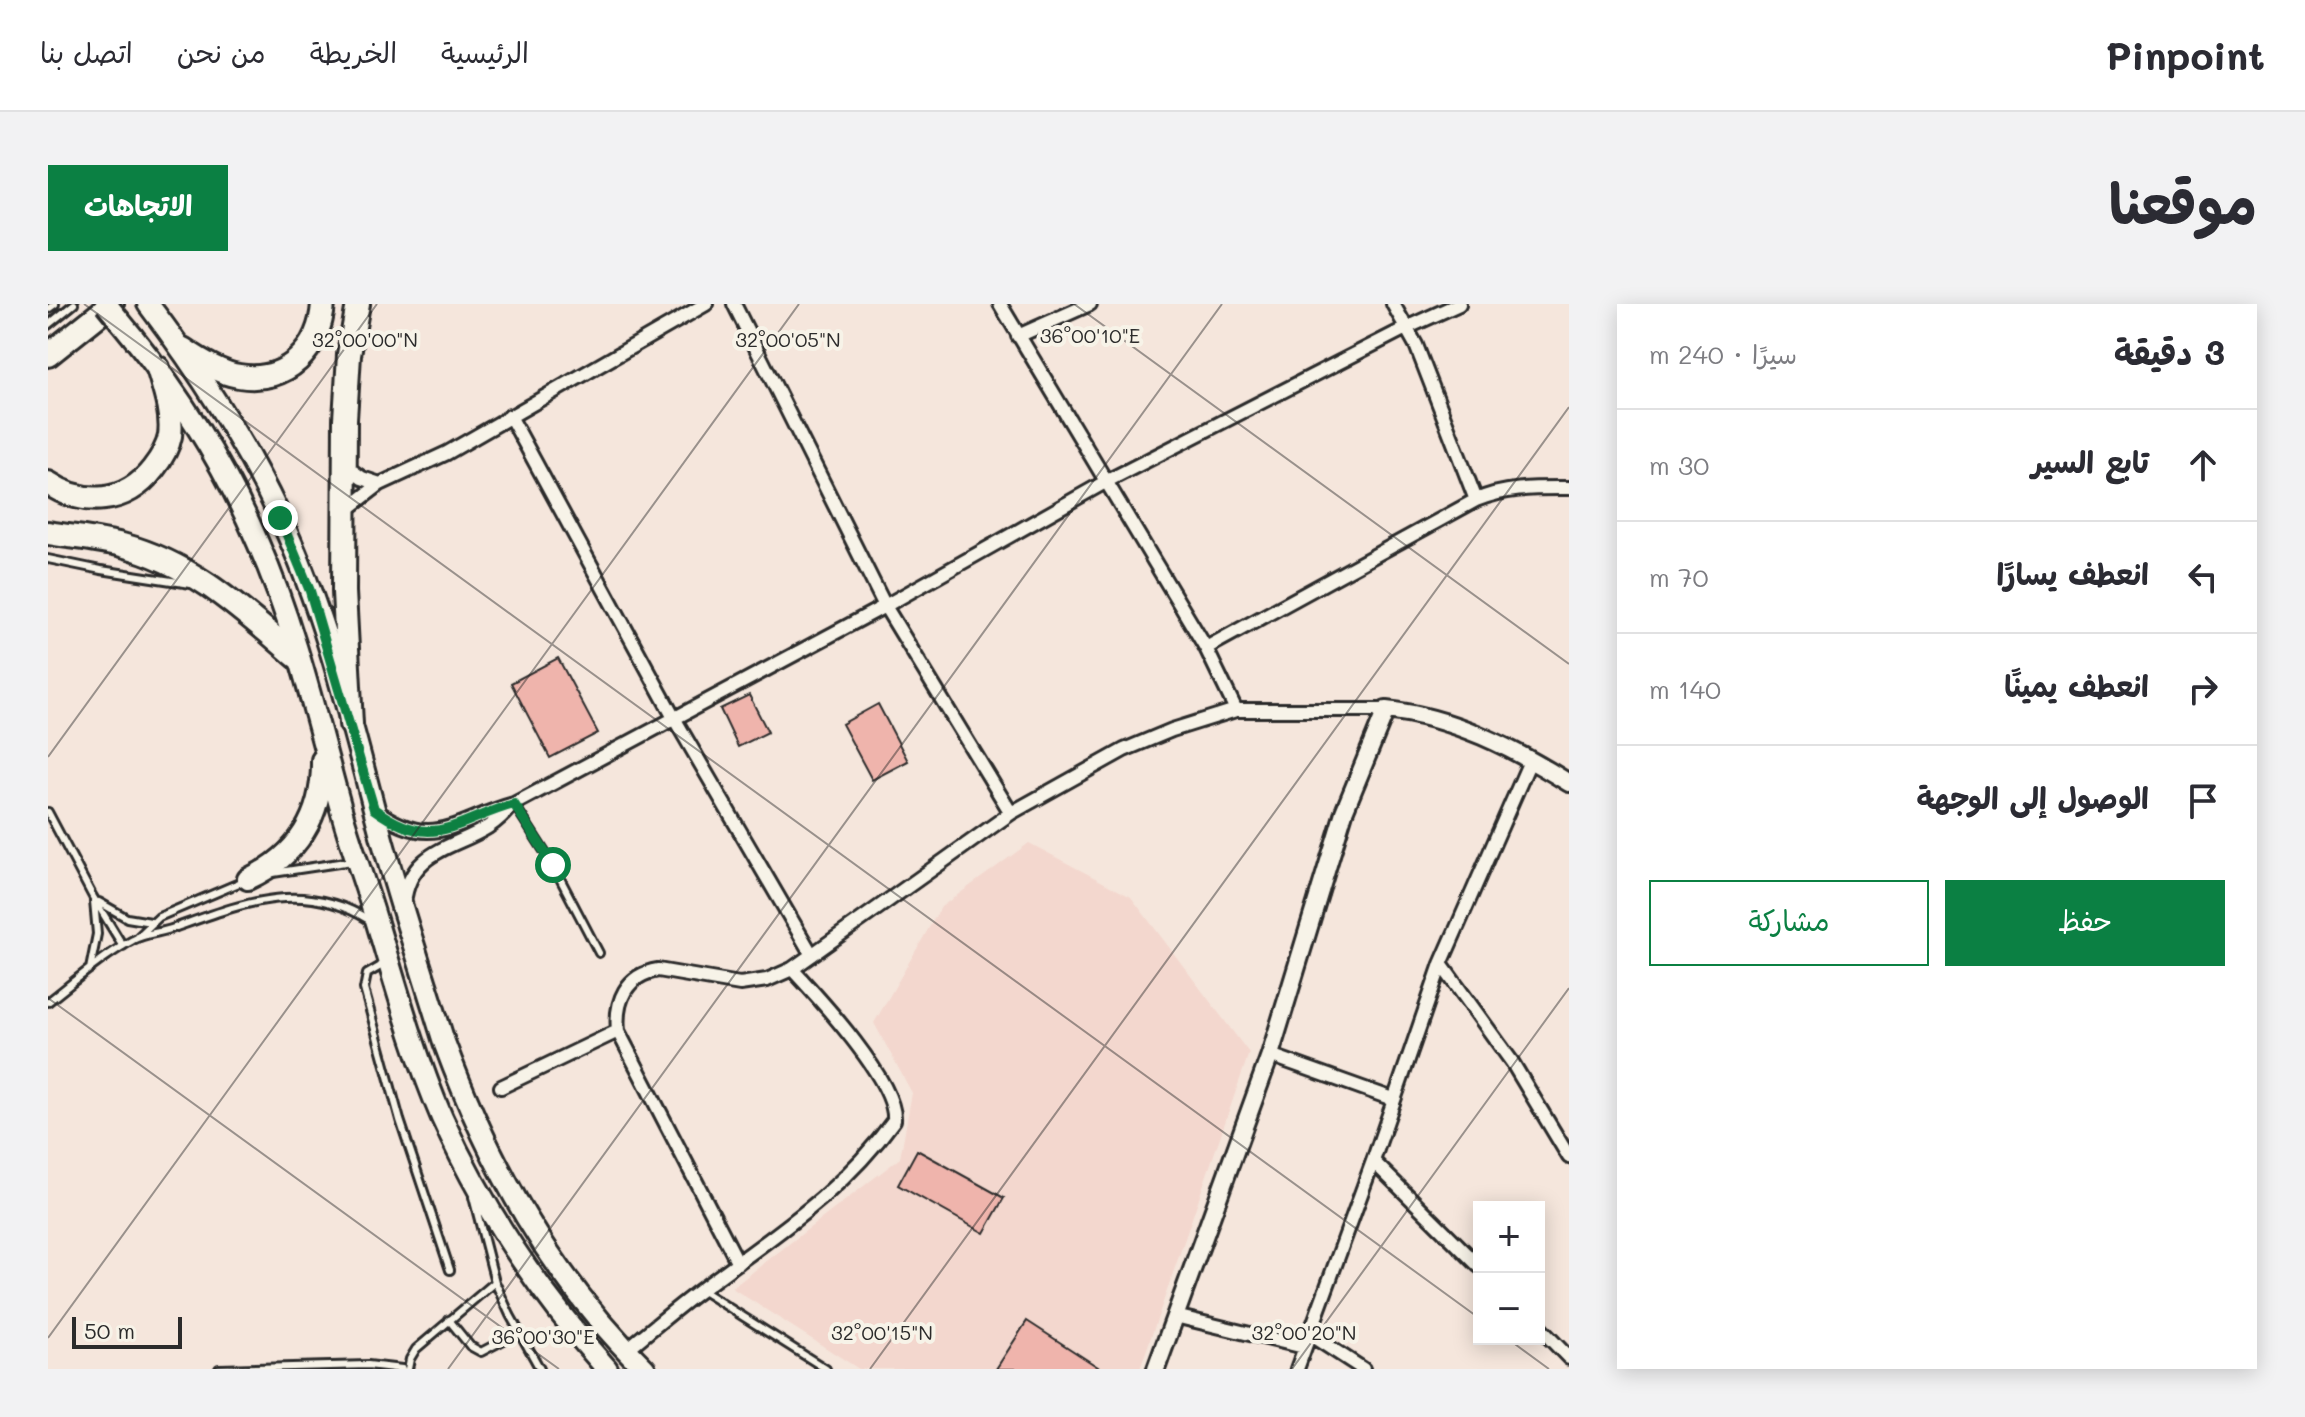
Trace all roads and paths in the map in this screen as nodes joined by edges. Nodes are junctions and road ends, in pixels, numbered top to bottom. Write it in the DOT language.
graph roads {
  1 [pos="55,304"];
  2 [pos="74,304"];
  3 [pos="109,304"];
  4 [pos="323,304"];
  5 [pos="358,304"];
  6 [pos="706,304"];
  7 [pos="734,304"];
  8 [pos="1000,304"];
  9 [pos="1090,304"];
  10 [pos="1393,304"];
  11 [pos="1459,304"];
  12 [pos="48,309"];
  13 [pos="154,311"];
  14 [pos="48,325"];
  15 [pos="1408,327"];
  16 [pos="1018,336"];
  17 [pos="183,349"];
  18 [pos="51,355"];
  19 [pos="158,368"];
  20 [pos="510,416"];
  21 [pos="345,466"];
  22 [pos="1107,481"];
  23 [pos="48,483"];
  24 [pos="380,484"];
  25 [pos="1569,488"];
  26 [pos="1476,500"];
  27 [pos="345,511"];
  28 [pos="48,533"];
  29 [pos="48,559"];
  30 [pos="214,587"];
  31 [pos="885,606"];
  32 [pos="1206,648"];
  33 [pos="297,657"];
  34 [pos="1236,710"];
  35 [pos="1386,710"];
  36 [pos="674,718"];
  37 [pos="351,724"];
  38 [pos="322,736"];
  39 [pos="1530,761"];
  40 [pos="1567,779"];
  41 [pos="513,805"];
  42 [pos="374,809"];
  43 [pos="48,812"];
  44 [pos="1011,813"];
  45 [pos="386,853"];
  46 [pos="357,860"];
  47 [pos="248,879"];
  48 [pos="93,897"];
  49 [pos="404,910"];
  50 [pos="153,922"];
  51 [pos="378,925"];
  52 [pos="138,937"];
  53 [pos="123,946"];
  54 [pos="599,953"];
  55 [pos="812,955"];
  56 [pos="388,962"];
  57 [pos="1441,964"];
  58 [pos="792,969"];
  59 [pos="90,970"];
  60 [pos="48,1002"];
  61 [pos="618,1031"];
  62 [pos="1270,1055"];
  63 [pos="501,1087"];
  64 [pos="1393,1099"];
  65 [pos="1569,1157"];
  66 [pos="1373,1161"];
  67 [pos="469,1174"];
  68 [pos="1473,1260"];
  69 [pos="738,1263"];
  70 [pos="450,1270"];
  71 [pos="495,1282"];
  72 [pos="701,1290"];
  73 [pos="1175,1316"];
  74 [pos="449,1320"];
  75 [pos="519,1332"];
  76 [pos="1545,1333"];
  77 [pos="1309,1334"];
  78 [pos="1304,1347"];
  79 [pos="626,1350"];
  80 [pos="1569,1358"];
  81 [pos="219,1369"];
  82 [pos="405,1369"];
  83 [pos="540,1369"];
  84 [pos="607,1369"];
  85 [pos="645,1369"];
  86 [pos="826,1369"];
  87 [pos="1156,1369"];
  88 [pos="1297,1369"];
  89 [pos="1363,1369"];
  1 -- 12 [label="lane"];
  2 -- 14 [label="lane"];
  3 -- 18 [label="highway"];
  3 -- 19 [label="main road, bridge"];
  4 -- 17 [label="highway"];
  5 -- 21 [label="highway"];
  6 -- 20 [label="street"];
  7 -- 31 [label="street"];
  8 -- 16 [label="street"];
  9 -- 16 [label="street"];
  10 -- 15 [label="street"];
  11 -- 15 [label="street"];
  13 -- 17 [label="main road"];
  15 -- 22 [label="street"];
  15 -- 26 [label="street"];
  16 -- 22 [label="street"];
  17 -- 37 [label="main road"];
  19 -- 23 [label="highway"];
  19 -- 33 [label="main road"];
  20 -- 24 [label="street"];
  20 -- 36 [label="street"];
  21 -- 24 [label="street"];
  21 -- 27 [label="highway"];
  22 -- 31 [label="street"];
  22 -- 32 [label="street"];
  24 -- 27 [label="street"];
  25 -- 26 [label="street"];
  26 -- 32 [label="street"];
  27 -- 37 [label="highway"];
  28 -- 30 [label="highway"];
  29 -- 30 [label="lane"];
  30 -- 33 [label="highway"];
  31 -- 36 [label="street"];
  31 -- 44 [label="street"];
  32 -- 34 [label="street"];
  33 -- 38 [label="main road"];
  34 -- 35 [label="street"];
  34 -- 44 [label="street"];
  35 -- 39 [label="street"];
  35 -- 62 [label="street"];
  36 -- 41 [label="street"];
  36 -- 55 [label="street"];
  37 -- 42 [label="main road"];
  38 -- 46 [label="main road"];
  38 -- 47 [label="main road"];
  39 -- 40 [label="street"];
  39 -- 57 [label="street"];
  41 -- 42 [label="street"];
  41 -- 49 [label="street"];
  41 -- 54 [label="lane"];
  42 -- 45 [label="main road"];
  43 -- 48 [label="lane"];
  44 -- 55 [label="street"];
  45 -- 46 [label="main road"];
  45 -- 49 [label="main road"];
  46 -- 47 [label="lane"];
  46 -- 51 [label="main road"];
  47 -- 50 [label="lane"];
  48 -- 50 [label="lane"];
  48 -- 53 [label="lane"];
  48 -- 59 [label="lane"];
  49 -- 79 [label="main road"];
  50 -- 52 [label="lane"];
  51 -- 52 [label="lane"];
  51 -- 56 [label="main road"];
  52 -- 53 [label="lane"];
  53 -- 59 [label="lane"];
  55 -- 58 [label="street"];
  56 -- 67 [label="main road"];
  56 -- 70 [label="lane"];
  57 -- 64 [label="street"];
  57 -- 65 [label="street"];
  58 -- 61 [label="street"];
  58 -- 69 [label="street"];
  59 -- 60 [label="lane"];
  61 -- 63 [label="street"];
  61 -- 69 [label="street"];
  62 -- 64 [label="street"];
  62 -- 73 [label="street"];
  64 -- 66 [label="street"];
  66 -- 68 [label="street"];
  66 -- 77 [label="street"];
  67 -- 71 [label="lane"];
  67 -- 84 [label="main road"];
  69 -- 72 [label="street"];
  71 -- 74 [label="lane"];
  71 -- 75 [label="lane"];
  72 -- 79 [label="street"];
  72 -- 86 [label="lane"];
  73 -- 78 [label="street"];
  73 -- 87 [label="street"];
  74 -- 75 [label="lane"];
  74 -- 82 [label="lane"];
  75 -- 83 [label="lane"];
  76 -- 80 [label="street"];
  77 -- 78 [label="street"];
  77 -- 89 [label="street"];
  78 -- 88 [label="street"];
  79 -- 85 [label="main road"];
  81 -- 82 [label="lane"];
}
